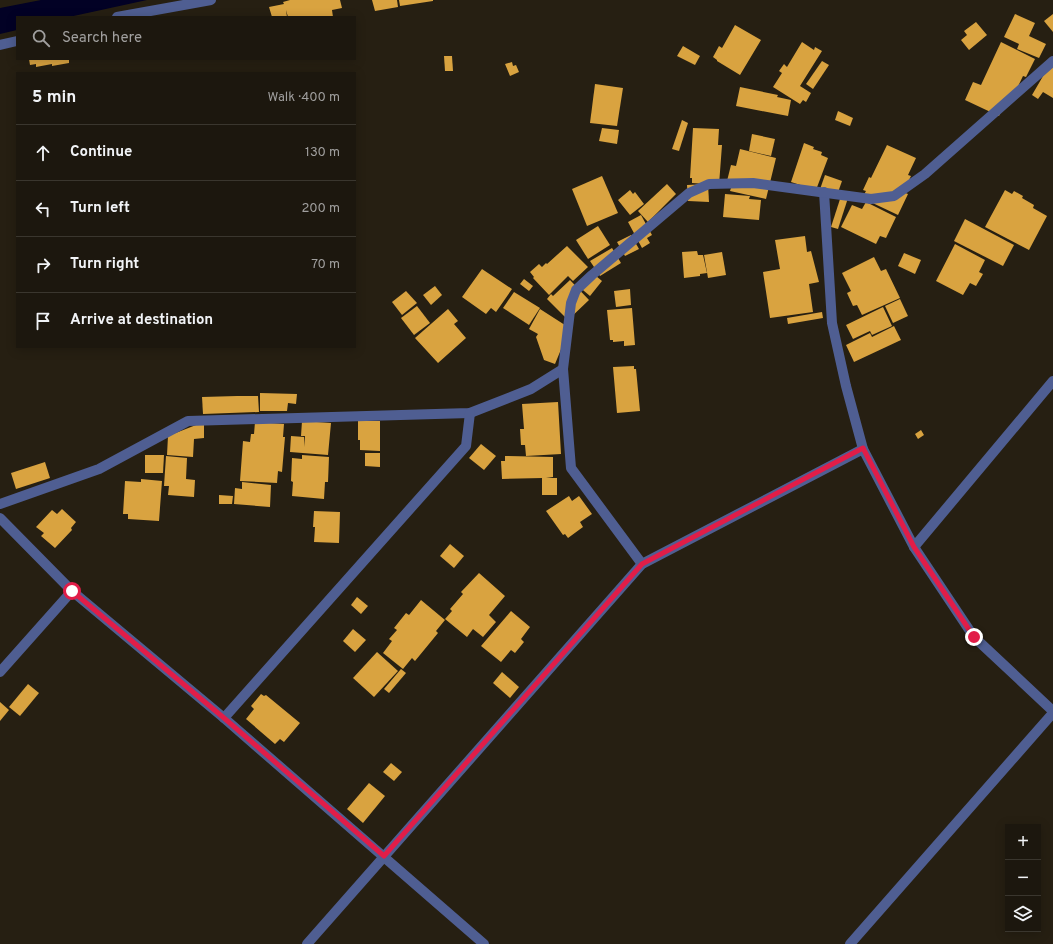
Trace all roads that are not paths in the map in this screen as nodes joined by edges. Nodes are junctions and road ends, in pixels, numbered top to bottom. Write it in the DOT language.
graph roads {
  1 [pos="211,0"];
  2 [pos="123,16"];
  3 [pos="16,41"];
  4 [pos="0,45"];
  5 [pos="1053,61"];
  6 [pos="824,192"];
  7 [pos="563,369"];
  8 [pos="1053,381"];
  9 [pos="470,413"];
  10 [pos="863,448"];
  11 [pos="0,504"];
  12 [pos="0,518"];
  13 [pos="914,547"];
  14 [pos="642,564"];
  15 [pos="72,591"];
  16 [pos="0,672"];
  17 [pos="1053,712"];
  18 [pos="224,718"];
  19 [pos="384,856"];
  20 [pos="307,944"];
  21 [pos="484,944"];
  22 [pos="850,944"];
  1 -- 2 [label="street"];
  3 -- 4 [label="street"];
  5 -- 6 [label="street"];
  6 -- 7 [label="street"];
  6 -- 10 [label="street"];
  7 -- 9 [label="street"];
  7 -- 14 [label="street"];
  8 -- 13 [label="street"];
  9 -- 11 [label="street"];
  9 -- 18 [label="street"];
  10 -- 13 [label="street"];
  10 -- 14 [label="street"];
  12 -- 15 [label="street"];
  13 -- 17 [label="street"];
  14 -- 19 [label="street"];
  15 -- 16 [label="street"];
  15 -- 18 [label="street"];
  17 -- 22 [label="street"];
  18 -- 19 [label="street"];
  19 -- 20 [label="street"];
  19 -- 21 [label="street"];
}
